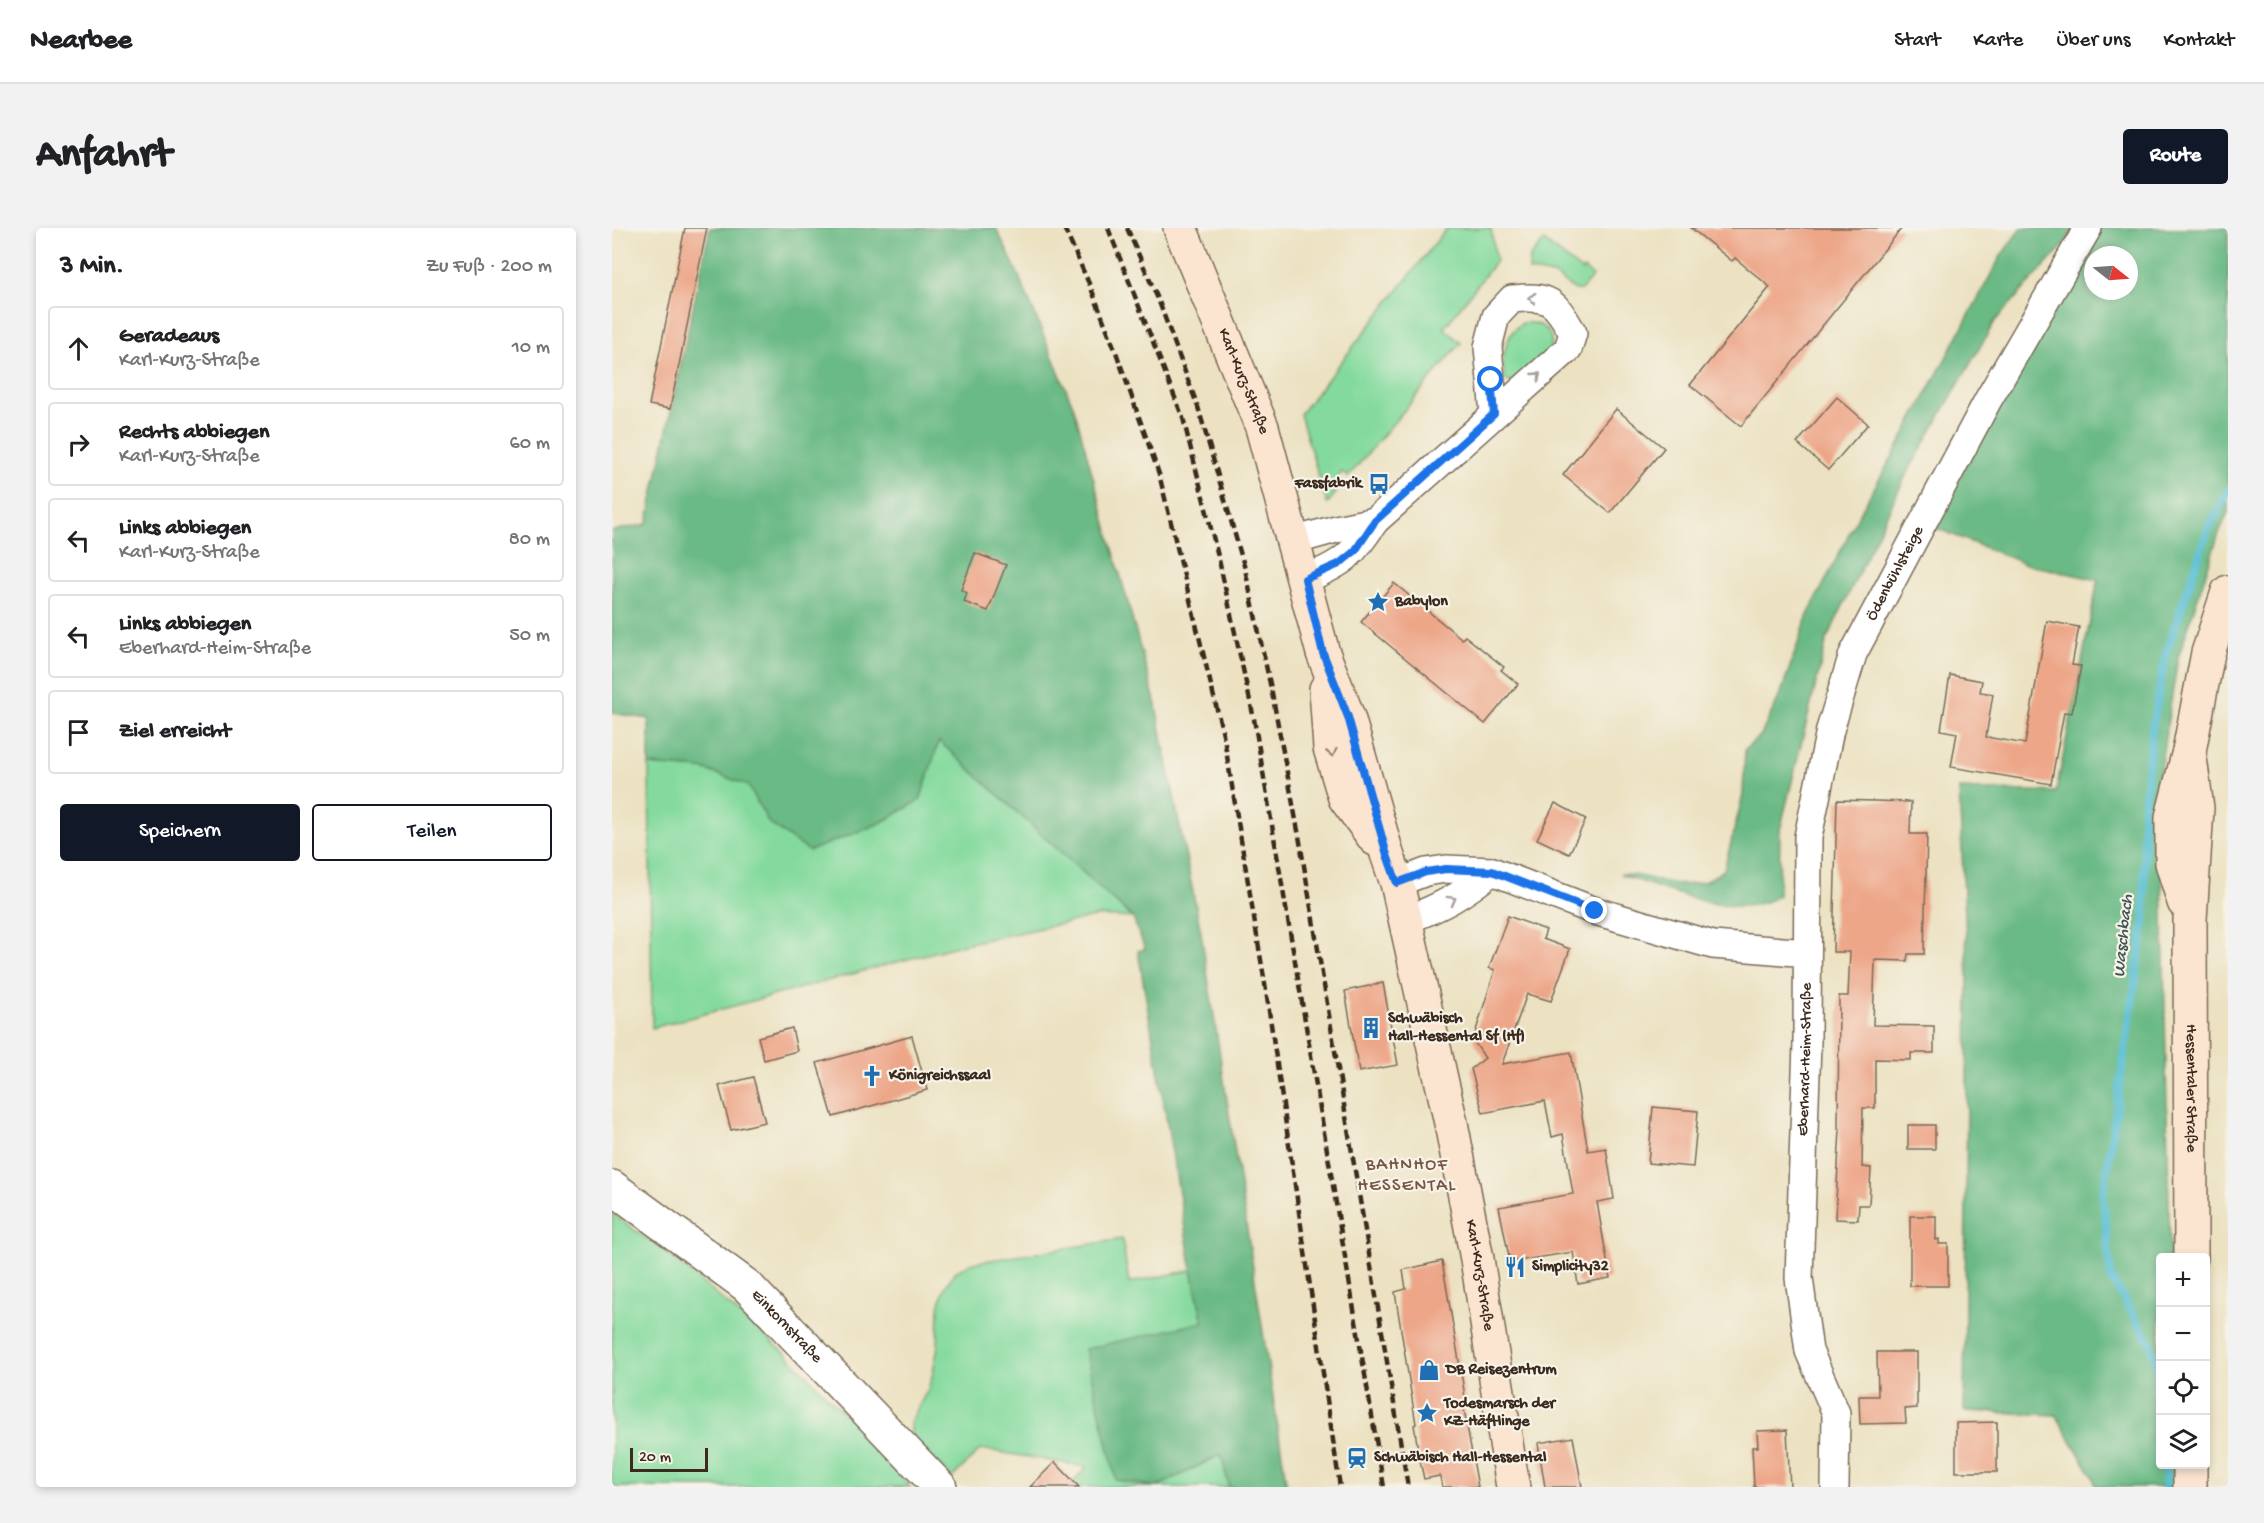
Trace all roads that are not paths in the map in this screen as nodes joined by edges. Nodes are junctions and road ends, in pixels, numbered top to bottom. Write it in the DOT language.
graph roads {
  1 [pos="1180,228"];
  2 [pos="2088,228"];
  3 [pos="1494,414"];
  4 [pos="1375,521"];
  5 [pos="1293,542"];
  6 [pos="1305,579"];
  7 [pos="2228,592"];
  8 [pos="1392,869"];
  9 [pos="1492,871"];
  10 [pos="1406,921"];
  11 [pos="1807,952"];
  12 [pos="612,1187"];
  13 [pos="2191,1253"];
  14 [pos="2190,1469"];
  15 [pos="940,1487"];
  16 [pos="1513,1487"];
  17 [pos="1835,1487"];
  18 [pos="2190,1487"];
  1 -- 5 [label="main road, Karl-Kurz-Straße"];
  2 -- 11 [label="street, Ödenbühlsteige"];
  3 -- 4 [label="street"];
  4 -- 5 [label="street"];
  4 -- 6 [label="street"];
  5 -- 6 [label="main road, Karl-Kurz-Straße"];
  6 -- 8 [label="main road, Karl-Kurz-Straße"];
  7 -- 13 [label="main road, Hessentaler Straße"];
  8 -- 9 [label="street"];
  8 -- 10 [label="main road, Karl-Kurz-Straße"];
  10 -- 9 [label="street, one-way"];
  9 -- 11 [label="street"];
  10 -- 16 [label="main road, Karl-Kurz-Straße"];
  11 -- 17 [label="street, Eberhard-Heim-Straße"];
  12 -- 15 [label="street, Einkornstraße"];
  14 -- 18 [label="main road"];
}
